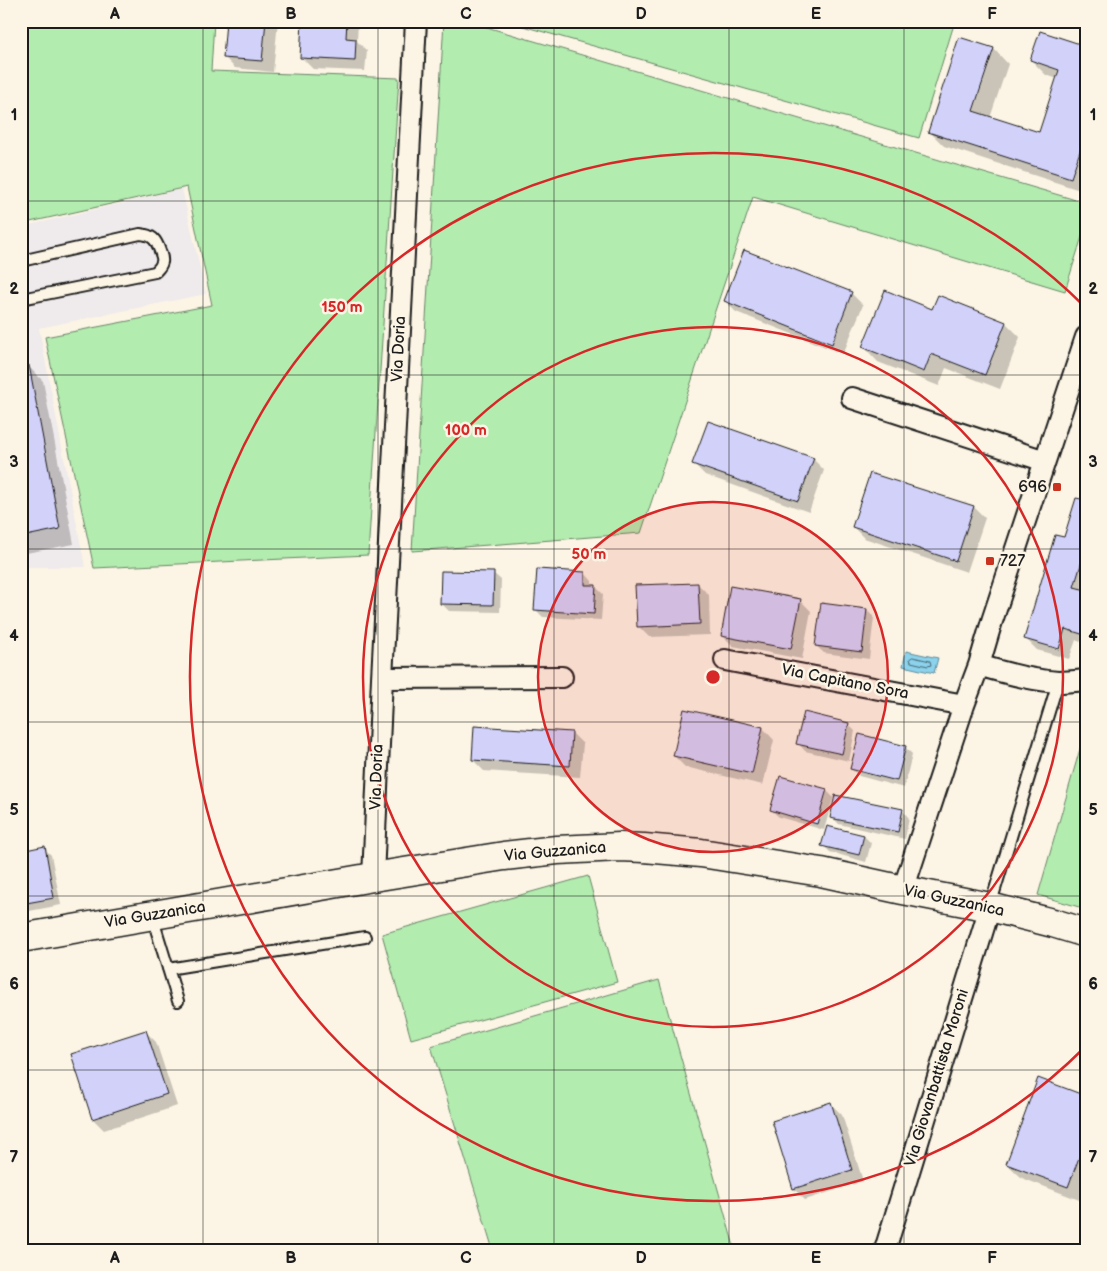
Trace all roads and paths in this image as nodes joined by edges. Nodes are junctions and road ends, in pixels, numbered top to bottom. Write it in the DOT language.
graph roads {
  1 [pos="416,21"];
  2 [pos="21,261"];
  3 [pos="21,299"];
  4 [pos="1086,337"];
  5 [pos="852,398"];
  6 [pos="1045,461"];
  7 [pos="725,660"];
  8 [pos="979,665"];
  9 [pos="562,677"];
  10 [pos="382,678"];
  11 [pos="1086,680"];
  12 [pos="1058,682"];
  13 [pos="964,705"];
  14 [pos="373,877"];
  15 [pos="903,890"];
  16 [pos="990,907"];
  17 [pos="152,915"];
  18 [pos="1086,933"];
  19 [pos="365,936"];
  20 [pos="21,938"];
  21 [pos="168,969"];
  22 [pos="178,1001"];
  23 [pos="885,1250"];
  1 -- 10 [label="street, Via Doria"];
  2 -- 3 [label="lane"];
  4 -- 6 [label="street"];
  5 -- 6 [label="street"];
  6 -- 8 [label="street"];
  7 -- 13 [label="street, Via Capitano Sora"];
  8 -- 12 [label="street"];
  8 -- 13 [label="street"];
  9 -- 10 [label="street"];
  10 -- 14 [label="street, Via Doria"];
  11 -- 12 [label="street"];
  12 -- 16 [label="lane"];
  13 -- 15 [label="street"];
  14 -- 15 [label="street, Via Guzzanica"];
  14 -- 17 [label="street, Via Guzzanica"];
  15 -- 16 [label="street, Via Guzzanica"];
  16 -- 18 [label="street, Via Guzzanica"];
  16 -- 23 [label="street, Via Giovanbattista Moroni"];
  17 -- 20 [label="street, Via Guzzanica"];
  17 -- 21 [label="lane"];
  19 -- 21 [label="lane"];
  21 -- 22 [label="lane"];
}
